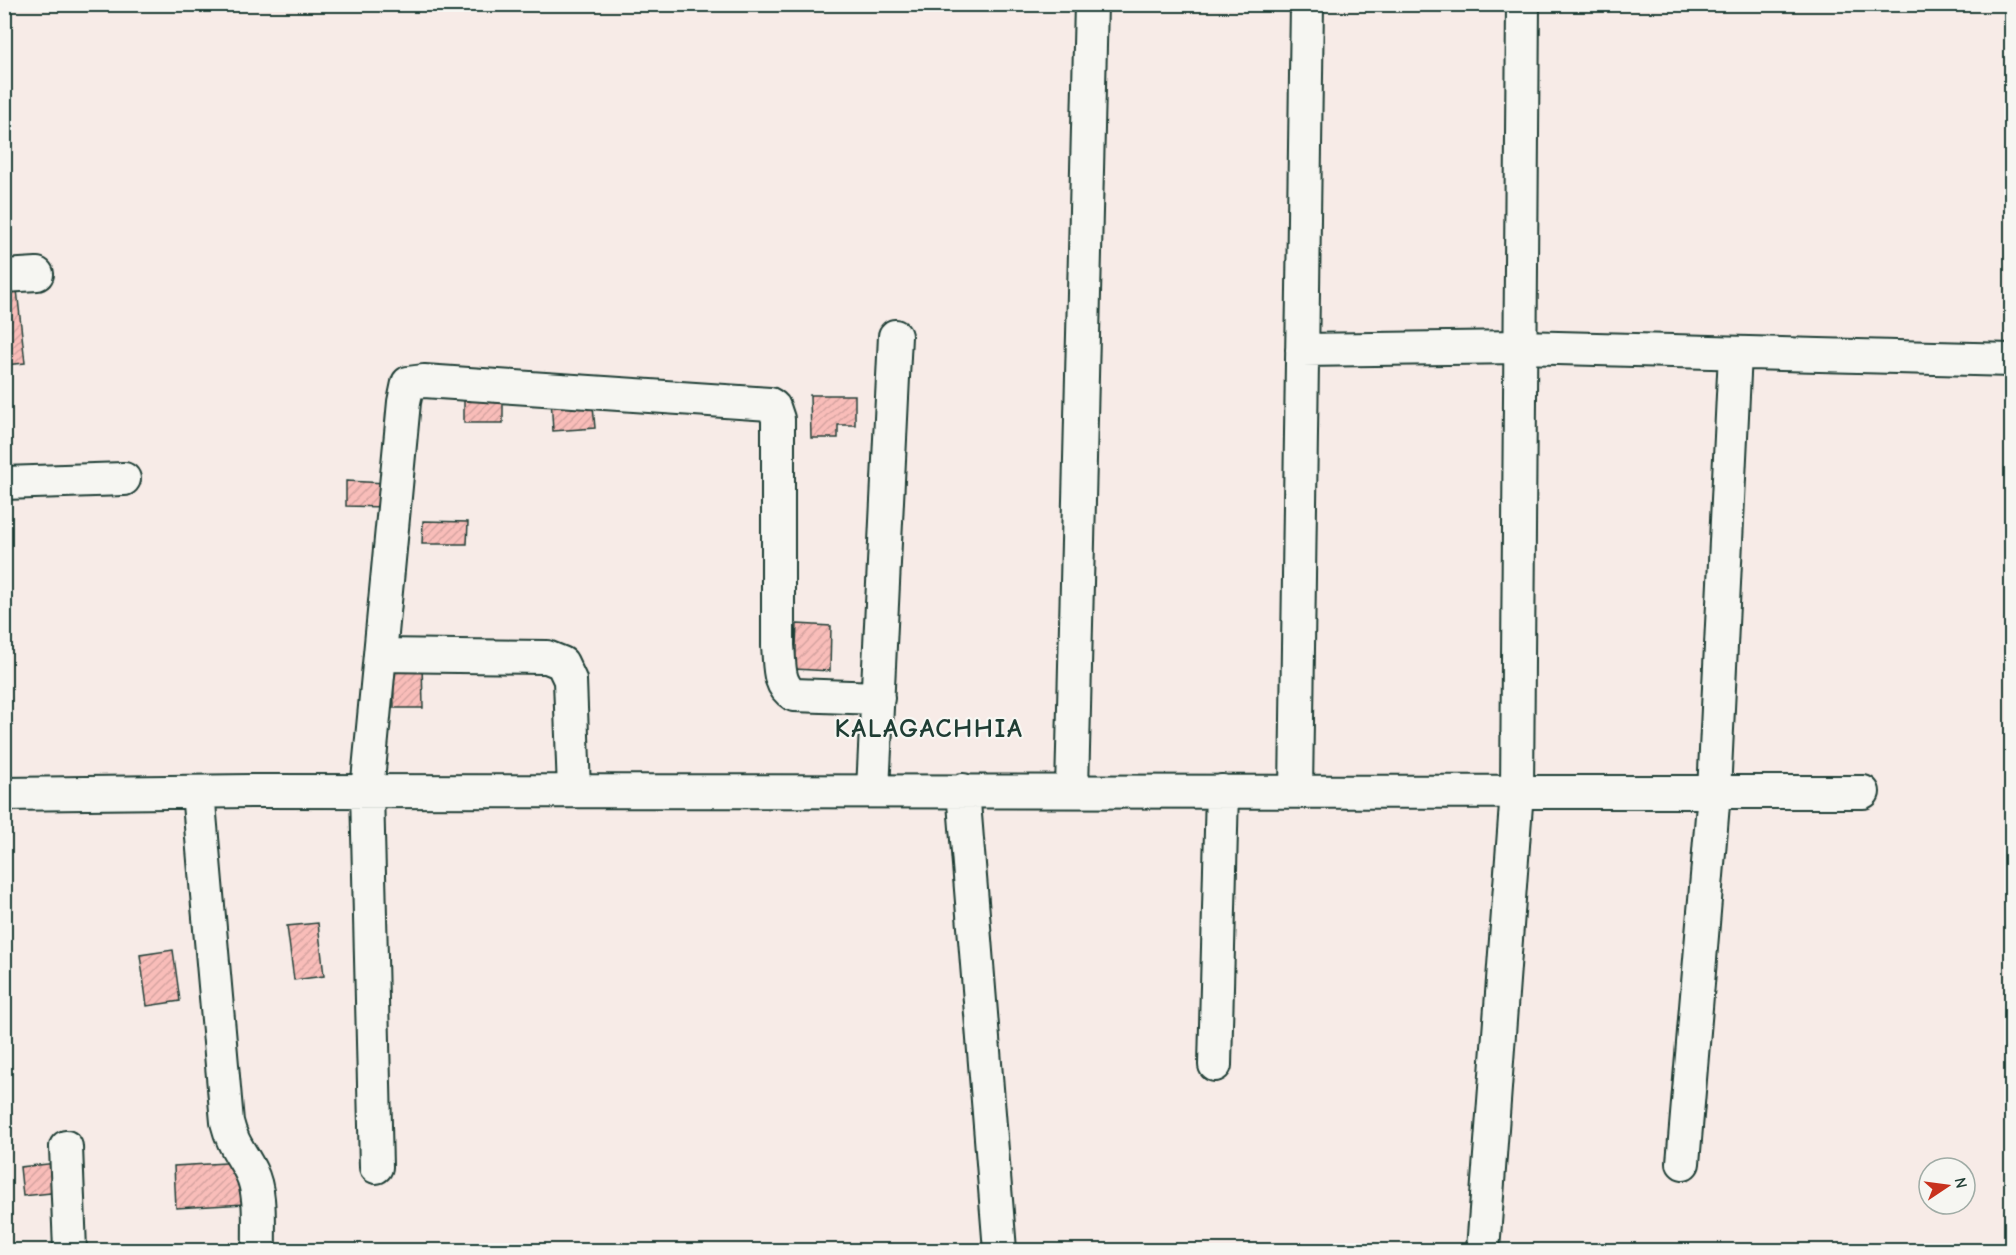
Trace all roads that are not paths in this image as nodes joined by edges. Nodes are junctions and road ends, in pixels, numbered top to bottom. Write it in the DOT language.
graph roads {
  1 [pos="1091,4"];
  2 [pos="1307,4"];
  3 [pos="1523,4"];
  4 [pos="37,274"];
  5 [pos="4,276"];
  6 [pos="895,336"];
  7 [pos="1520,347"];
  8 [pos="1302,351"];
  9 [pos="1735,353"];
  10 [pos="2012,360"];
  11 [pos="124,479"];
  12 [pos="4,483"];
  13 [pos="380,655"];
  14 [pos="878,698"];
  15 [pos="873,790"];
  16 [pos="963,790"];
  17 [pos="1072,790"];
  18 [pos="367,791"];
  19 [pos="574,791"];
  20 [pos="1222,791"];
  21 [pos="1296,791"];
  22 [pos="1517,791"];
  23 [pos="198,792"];
  24 [pos="1714,792"];
  25 [pos="1863,792"];
  26 [pos="4,794"];
  27 [pos="1215,1065"];
  28 [pos="66,1147"];
  29 [pos="1683,1163"];
  30 [pos="376,1167"];
  31 [pos="70,1251"];
  32 [pos="259,1251"];
  33 [pos="1000,1251"];
  34 [pos="1483,1251"];
  1 -- 17 [label="street"];
  2 -- 8 [label="street"];
  3 -- 7 [label="street"];
  4 -- 5 [label="street"];
  6 -- 14 [label="street"];
  7 -- 8 [label="street"];
  7 -- 9 [label="street"];
  7 -- 22 [label="street"];
  8 -- 21 [label="street"];
  9 -- 10 [label="street"];
  9 -- 24 [label="street"];
  11 -- 12 [label="street"];
  13 -- 14 [label="street"];
  13 -- 18 [label="street"];
  13 -- 19 [label="street"];
  14 -- 15 [label="street"];
  15 -- 16 [label="street"];
  15 -- 19 [label="street"];
  16 -- 17 [label="street"];
  16 -- 33 [label="street"];
  17 -- 20 [label="street"];
  18 -- 19 [label="street"];
  18 -- 23 [label="street"];
  18 -- 30 [label="street"];
  20 -- 21 [label="street"];
  20 -- 27 [label="street"];
  21 -- 22 [label="street"];
  22 -- 24 [label="street"];
  22 -- 34 [label="street"];
  23 -- 26 [label="street"];
  23 -- 32 [label="street"];
  24 -- 25 [label="street"];
  24 -- 29 [label="street"];
  28 -- 31 [label="street"];
}
